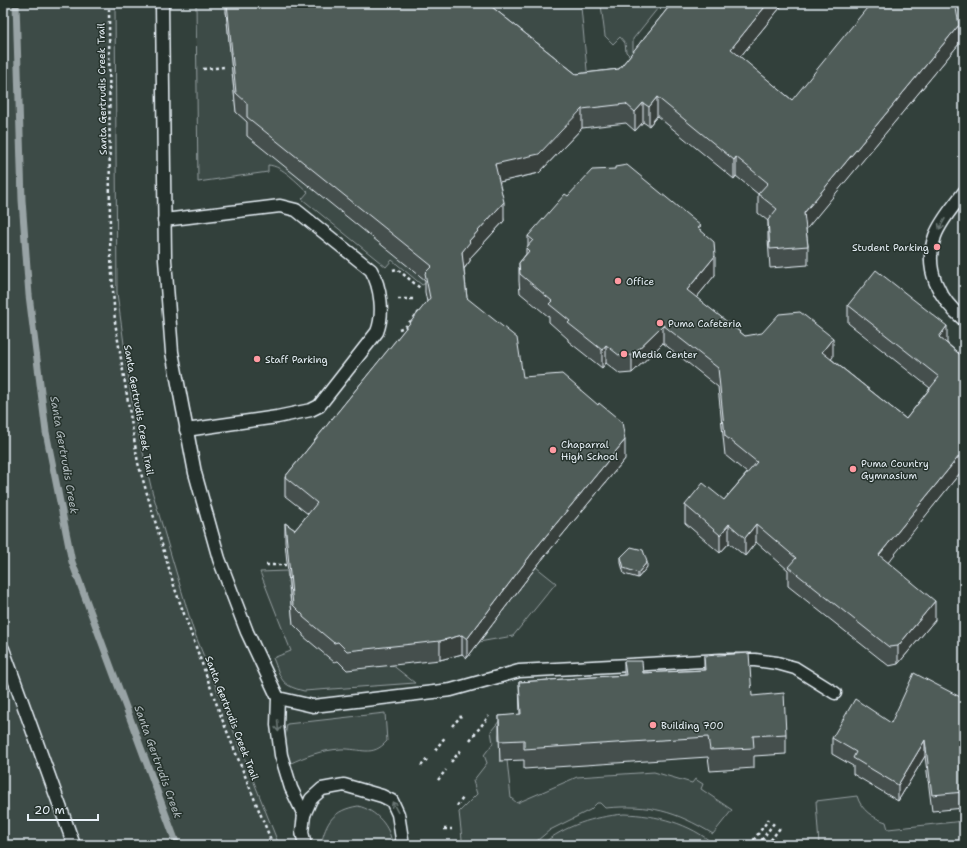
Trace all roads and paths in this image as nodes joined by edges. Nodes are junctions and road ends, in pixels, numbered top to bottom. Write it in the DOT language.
graph roads {
  1 [pos="109,3"];
  2 [pos="162,3"];
  3 [pos="225,68"];
  4 [pos="202,69"];
  5 [pos="964,192"];
  6 [pos="164,220"];
  7 [pos="393,270"];
  8 [pos="420,288"];
  9 [pos="396,299"];
  10 [pos="416,299"];
  11 [pos="420,311"];
  12 [pos="964,320"];
  13 [pos="399,329"];
  14 [pos="186,430"];
  15 [pos="266,565"];
  16 [pos="286,565"];
  17 [pos="3,649"];
  18 [pos="835,693"];
  19 [pos="278,698"];
  20 [pos="461,716"];
  21 [pos="489,716"];
  22 [pos="452,726"];
  23 [pos="446,736"];
  24 [pos="470,740"];
  25 [pos="462,749"];
  26 [pos="435,750"];
  27 [pos="429,756"];
  28 [pos="451,762"];
  29 [pos="421,766"];
  30 [pos="446,770"];
  31 [pos="438,780"];
  32 [pos="463,798"];
  33 [pos="457,806"];
  34 [pos="304,815"];
  35 [pos="769,819"];
  36 [pos="774,823"];
  37 [pos="780,828"];
  38 [pos="444,829"];
  39 [pos="452,829"];
  40 [pos="74,845"];
  41 [pos="273,845"];
  42 [pos="305,845"];
  43 [pos="403,845"];
  44 [pos="750,845"];
  45 [pos="758,845"];
  46 [pos="767,845"];
  1 -- 41 [label="path, Santa Gertrudis Creek Trail"];
  2 -- 6 [label="lane"];
  3 -- 4 [label="path"];
  5 -- 12 [label="lane, one-way"];
  6 -- 14 [label="lane"];
  6 -- 14 [label="lane"];
  7 -- 8 [label="path"];
  9 -- 10 [label="path"];
  11 -- 13 [label="path"];
  14 -- 19 [label="lane"];
  15 -- 16 [label="path"];
  17 -- 40 [label="lane"];
  18 -- 19 [label="lane"];
  19 -- 34 [label="lane, one-way"];
  20 -- 22 [label="path"];
  21 -- 24 [label="path"];
  23 -- 26 [label="path"];
  25 -- 28 [label="path"];
  27 -- 29 [label="path"];
  30 -- 31 [label="path"];
  32 -- 33 [label="path"];
  34 -- 42 [label="lane"];
  43 -- 34 [label="lane, one-way"];
  35 -- 44 [label="path"];
  36 -- 45 [label="path"];
  37 -- 46 [label="path"];
  38 -- 39 [label="path"];
}
